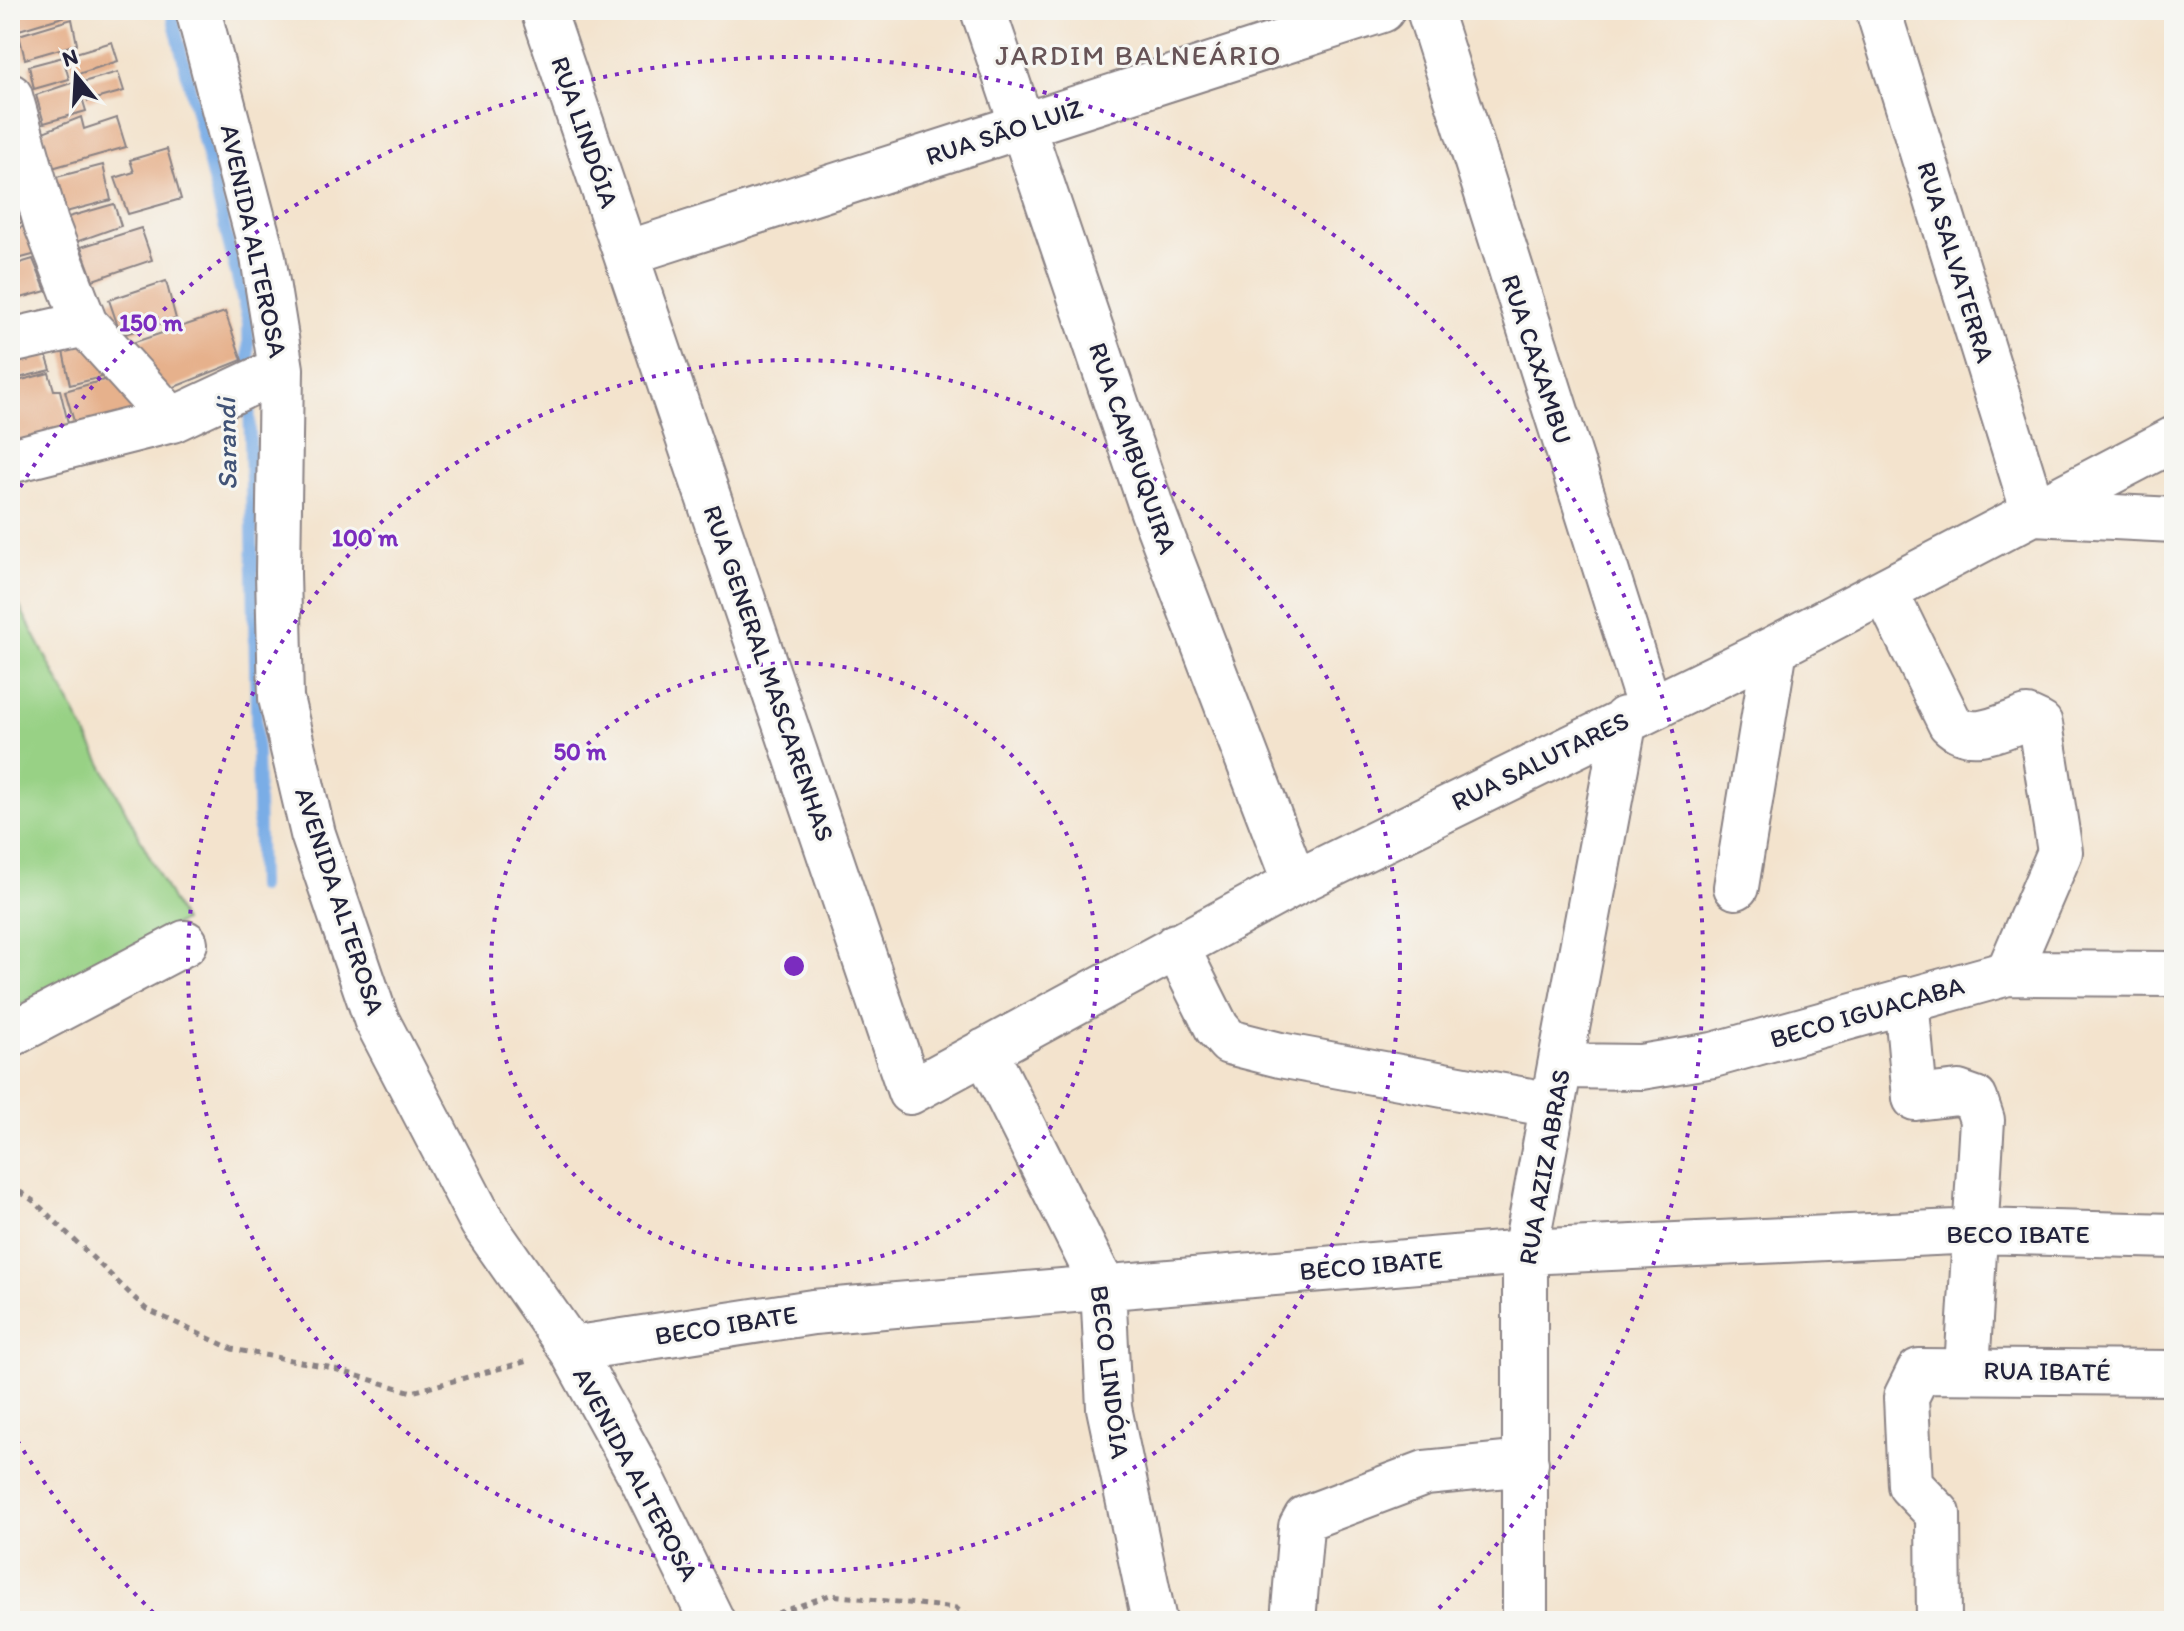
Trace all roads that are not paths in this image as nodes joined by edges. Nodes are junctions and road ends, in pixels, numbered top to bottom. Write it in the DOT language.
graph roads {
  1 [pos="198,10"];
  2 [pos="543,10"];
  3 [pos="983,10"];
  4 [pos="1382,10"];
  5 [pos="1429,10"];
  6 [pos="1878,10"];
  7 [pos="10,96"];
  8 [pos="1023,125"];
  9 [pos="18,160"];
  10 [pos="627,253"];
  11 [pos="85,324"];
  12 [pos="10,341"];
  13 [pos="281,369"];
  14 [pos="172,420"];
  15 [pos="2174,439"];
  16 [pos="10,461"];
  17 [pos="2034,513"];
  18 [pos="2174,520"];
  19 [pos="1885,591"];
  20 [pos="1775,648"];
  21 [pos="1637,713"];
  22 [pos="1295,883"];
  23 [pos="1736,887"];
  24 [pos="185,943"];
  25 [pos="1176,946"];
  26 [pos="2008,973"];
  27 [pos="2174,974"];
  28 [pos="1906,999"];
  29 [pos="10,1035"];
  30 [pos="985,1051"];
  31 [pos="1557,1086"];
  32 [pos="910,1092"];
  33 [pos="1977,1231"];
  34 [pos="2174,1236"];
  35 [pos="1525,1252"];
  36 [pos="1103,1286"];
  37 [pos="571,1349"];
  38 [pos="1967,1369"];
  39 [pos="2174,1373"];
  40 [pos="1526,1463"];
  41 [pos="712,1621"];
  42 [pos="1154,1621"];
  43 [pos="1293,1621"];
  44 [pos="1525,1621"];
  45 [pos="1939,1621"];
  1 -- 13 [label="street, AVENIDA ALTEROSA"];
  2 -- 10 [label="street, RUA LINDÓIA"];
  3 -- 8 [label="street, RUA CAMBUQUIRA"];
  4 -- 8 [label="street, RUA SÃO LUIZ"];
  5 -- 21 [label="street, RUA CAXAMBU"];
  6 -- 17 [label="street, RUA SALVATERRA"];
  7 -- 9 [label="street"];
  8 -- 10 [label="street, RUA SÃO LUIZ"];
  8 -- 22 [label="street, RUA CAMBUQUIRA"];
  9 -- 11 [label="street"];
  10 -- 32 [label="street, RUA GENERAL MASCARENHAS"];
  11 -- 12 [label="street"];
  11 -- 14 [label="street"];
  13 -- 14 [label="street"];
  13 -- 37 [label="street, AVENIDA ALTEROSA"];
  14 -- 16 [label="street"];
  15 -- 17 [label="street, RUA SALUTARES"];
  17 -- 18 [label="street"];
  17 -- 19 [label="street, RUA SALUTARES"];
  19 -- 20 [label="street, RUA SALUTARES"];
  19 -- 26 [label="street"];
  20 -- 21 [label="street, RUA SALUTARES"];
  20 -- 23 [label="street"];
  21 -- 22 [label="street, RUA SALUTARES"];
  21 -- 31 [label="street, RUA AZIZ ABRAS"];
  22 -- 25 [label="street, RUA SALUTARES"];
  24 -- 29 [label="street"];
  25 -- 30 [label="street, RUA SALUTARES"];
  25 -- 31 [label="street, BECO IGUACABA"];
  26 -- 27 [label="street, BECO IGUACABA"];
  26 -- 28 [label="street, BECO IGUACABA"];
  28 -- 31 [label="street, BECO IGUACABA"];
  28 -- 33 [label="street"];
  30 -- 32 [label="street, RUA SALUTARES"];
  30 -- 36 [label="street, BECO LINDÓIA"];
  31 -- 35 [label="street, RUA AZIZ ABRAS"];
  33 -- 34 [label="street, BECO IBATE"];
  33 -- 35 [label="street, BECO IBATE"];
  33 -- 38 [label="street"];
  35 -- 36 [label="street, BECO IBATE"];
  35 -- 40 [label="street, RUA AZIZ ABRAS"];
  36 -- 37 [label="street, BECO IBATE"];
  36 -- 42 [label="street, BECO LINDÓIA"];
  37 -- 41 [label="street, AVENIDA ALTEROSA"];
  38 -- 39 [label="street, RUA IBATÉ"];
  38 -- 45 [label="street, RUA IBATÉ"];
  40 -- 43 [label="street"];
  40 -- 44 [label="street, RUA AZIZ ABRAS"];
}
